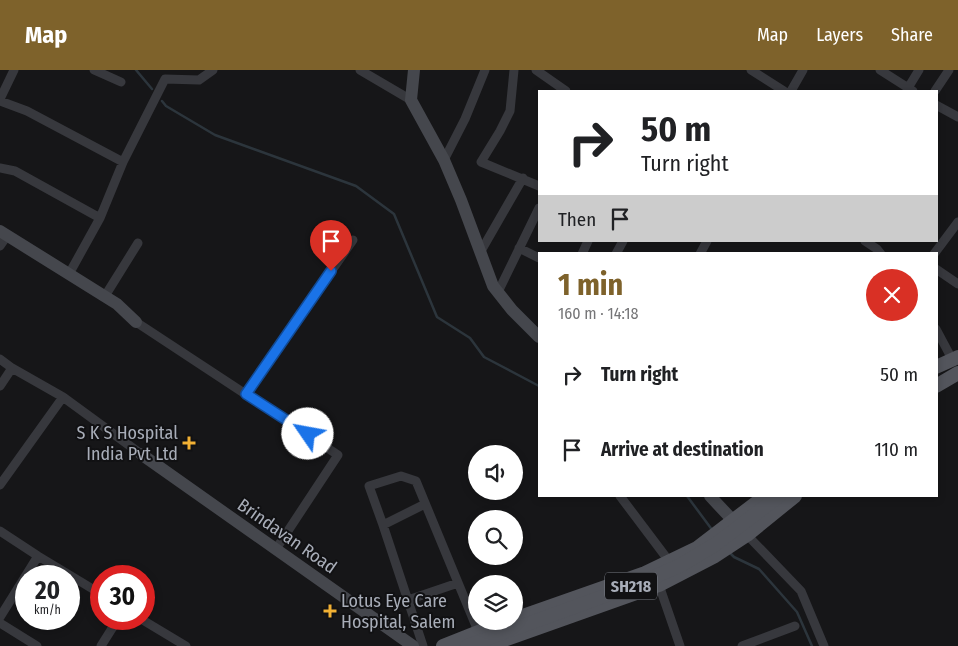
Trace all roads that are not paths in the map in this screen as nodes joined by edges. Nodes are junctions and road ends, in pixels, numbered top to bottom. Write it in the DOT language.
graph roads {
  1 [pos="14,70"];
  2 [pos="94,70"];
  3 [pos="213,70"];
  4 [pos="360,70"];
  5 [pos="414,70"];
  6 [pos="485,70"];
  7 [pos="514,70"];
  8 [pos="536,70"];
  9 [pos="751,70"];
  10 [pos="803,70"];
  11 [pos="920,70"];
  12 [pos="949,70"];
  13 [pos="886,72"];
  14 [pos="121,82"];
  15 [pos="565,90"];
  16 [pos="782,90"];
  17 [pos="792,90"];
  18 [pos="910,90"];
  19 [pos="936,90"];
  20 [pos="0,100"];
  21 [pos="411,100"];
  22 [pos="938,106"];
  23 [pos="958,117"];
  24 [pos="444,160"];
  25 [pos="124,162"];
  26 [pos="0,168"];
  27 [pos="523,178"];
  28 [pos="538,186"];
  29 [pos="538,210"];
  30 [pos="100,218"];
  31 [pos="958,222"];
  32 [pos="2,238"];
  33 [pos="353,240"];
  34 [pos="866,242"];
  35 [pos="138,243"];
  36 [pos="519,248"];
  37 [pos="481,251"];
  38 [pos="879,252"];
  39 [pos="936,252"];
  40 [pos="538,258"];
  41 [pos="938,270"];
  42 [pos="69,274"];
  43 [pos="958,284"];
  44 [pos="498,292"];
  45 [pos="105,296"];
  46 [pos="136,322"];
  47 [pos="938,332"];
  48 [pos="538,336"];
  49 [pos="0,359"];
  50 [pos="956,361"];
  51 [pos="938,366"];
  52 [pos="12,368"];
  53 [pos="958,373"];
  54 [pos="938,374"];
  55 [pos="958,380"];
  56 [pos="0,386"];
  57 [pos="938,386"];
  58 [pos="938,386"];
  59 [pos="246,394"];
  60 [pos="63,397"];
  61 [pos="141,454"];
  62 [pos="0,485"];
  63 [pos="621,497"];
  64 [pos="711,497"];
  65 [pos="764,497"];
  66 [pos="778,497"];
  67 [pos="794,497"];
  68 [pos="425,504"];
  69 [pos="733,521"];
  70 [pos="383,525"];
  71 [pos="0,531"];
  72 [pos="747,535"];
  73 [pos="276,549"];
  74 [pos="38,556"];
  75 [pos="669,561"];
  76 [pos="458,583"];
  77 [pos="659,585"];
  78 [pos="90,587"];
  79 [pos="408,600"];
  80 [pos="523,615"];
  81 [pos="0,617"];
  82 [pos="0,623"];
  83 [pos="795,626"];
  84 [pos="155,627"];
  85 [pos="111,630"];
  86 [pos="478,631"];
  87 [pos="37,646"];
  88 [pos="101,646"];
  89 [pos="186,646"];
  90 [pos="413,646"];
  91 [pos="423,646"];
  92 [pos="443,646"];
  93 [pos="467,646"];
  94 [pos="487,646"];
  95 [pos="680,646"];
  96 [pos="742,646"];
  97 [pos="824,646"];
  1 -- 20 [label="street"];
  2 -- 14 [label="street"];
  3 -- 25 [label="street"];
  4 -- 21 [label="street"];
  5 -- 21 [label="street"];
  6 -- 24 [label="street"];
  7 -- 27 [label="street"];
  8 -- 15 [label="street"];
  9 -- 16 [label="street"];
  10 -- 17 [label="street"];
  11 -- 18 [label="street"];
  12 -- 19 [label="street"];
  13 -- 18 [label="street"];
  20 -- 25 [label="street"];
  21 -- 24 [label="street"];
  22 -- 23 [label="street"];
  24 -- 37 [label="street"];
  25 -- 30 [label="street"];
  26 -- 30 [label="street"];
  27 -- 28 [label="street"];
  27 -- 37 [label="street"];
  29 -- 36 [label="street"];
  30 -- 42 [label="street"];
  31 -- 39 [label="street"];
  32 -- 42 [label="street"];
  33 -- 59 [label="street"];
  34 -- 38 [label="street"];
  35 -- 45 [label="street"];
  36 -- 40 [label="street"];
  36 -- 44 [label="street"];
  37 -- 44 [label="street"];
  41 -- 43 [label="street"];
  42 -- 45 [label="street"];
  44 -- 48 [label="street"];
  45 -- 46 [label="street"];
  46 -- 59 [label="street"];
  47 -- 50 [label="street"];
  49 -- 52 [label="street"];
  50 -- 51 [label="main road"];
  50 -- 54 [label="main road"];
  52 -- 56 [label="street"];
  52 -- 60 [label="street"];
  53 -- 57 [label="main road"];
  55 -- 58 [label="main road"];
  59 -- 73 [label="street"];
  60 -- 61 [label="street"];
  60 -- 62 [label="street"];
  61 -- 73 [label="street, Brindavan Road"];
  63 -- 75 [label="street"];
  64 -- 69 [label="street"];
  65 -- 69 [label="main road"];
  66 -- 93 [label="main road, SH218, bridge"];
  67 -- 72 [label="main road, SH218"];
  68 -- 70 [label="street"];
  68 -- 70 [label="street"];
  68 -- 76 [label="street"];
  69 -- 72 [label="street"];
  69 -- 75 [label="main road"];
  70 -- 79 [label="street"];
  71 -- 74 [label="street"];
  72 -- 77 [label="main road, SH218"];
  72 -- 97 [label="street"];
  73 -- 90 [label="street, Brindavan Road"];
  74 -- 78 [label="street"];
  74 -- 81 [label="street"];
  75 -- 80 [label="main road"];
  76 -- 79 [label="street"];
  76 -- 86 [label="street"];
  77 -- 94 [label="main road, SH218"];
  77 -- 95 [label="street"];
  79 -- 91 [label="street"];
  82 -- 87 [label="street"];
  83 -- 96 [label="street"];
  84 -- 89 [label="street"];
  85 -- 88 [label="street"];
  86 -- 92 [label="main road"];
}
